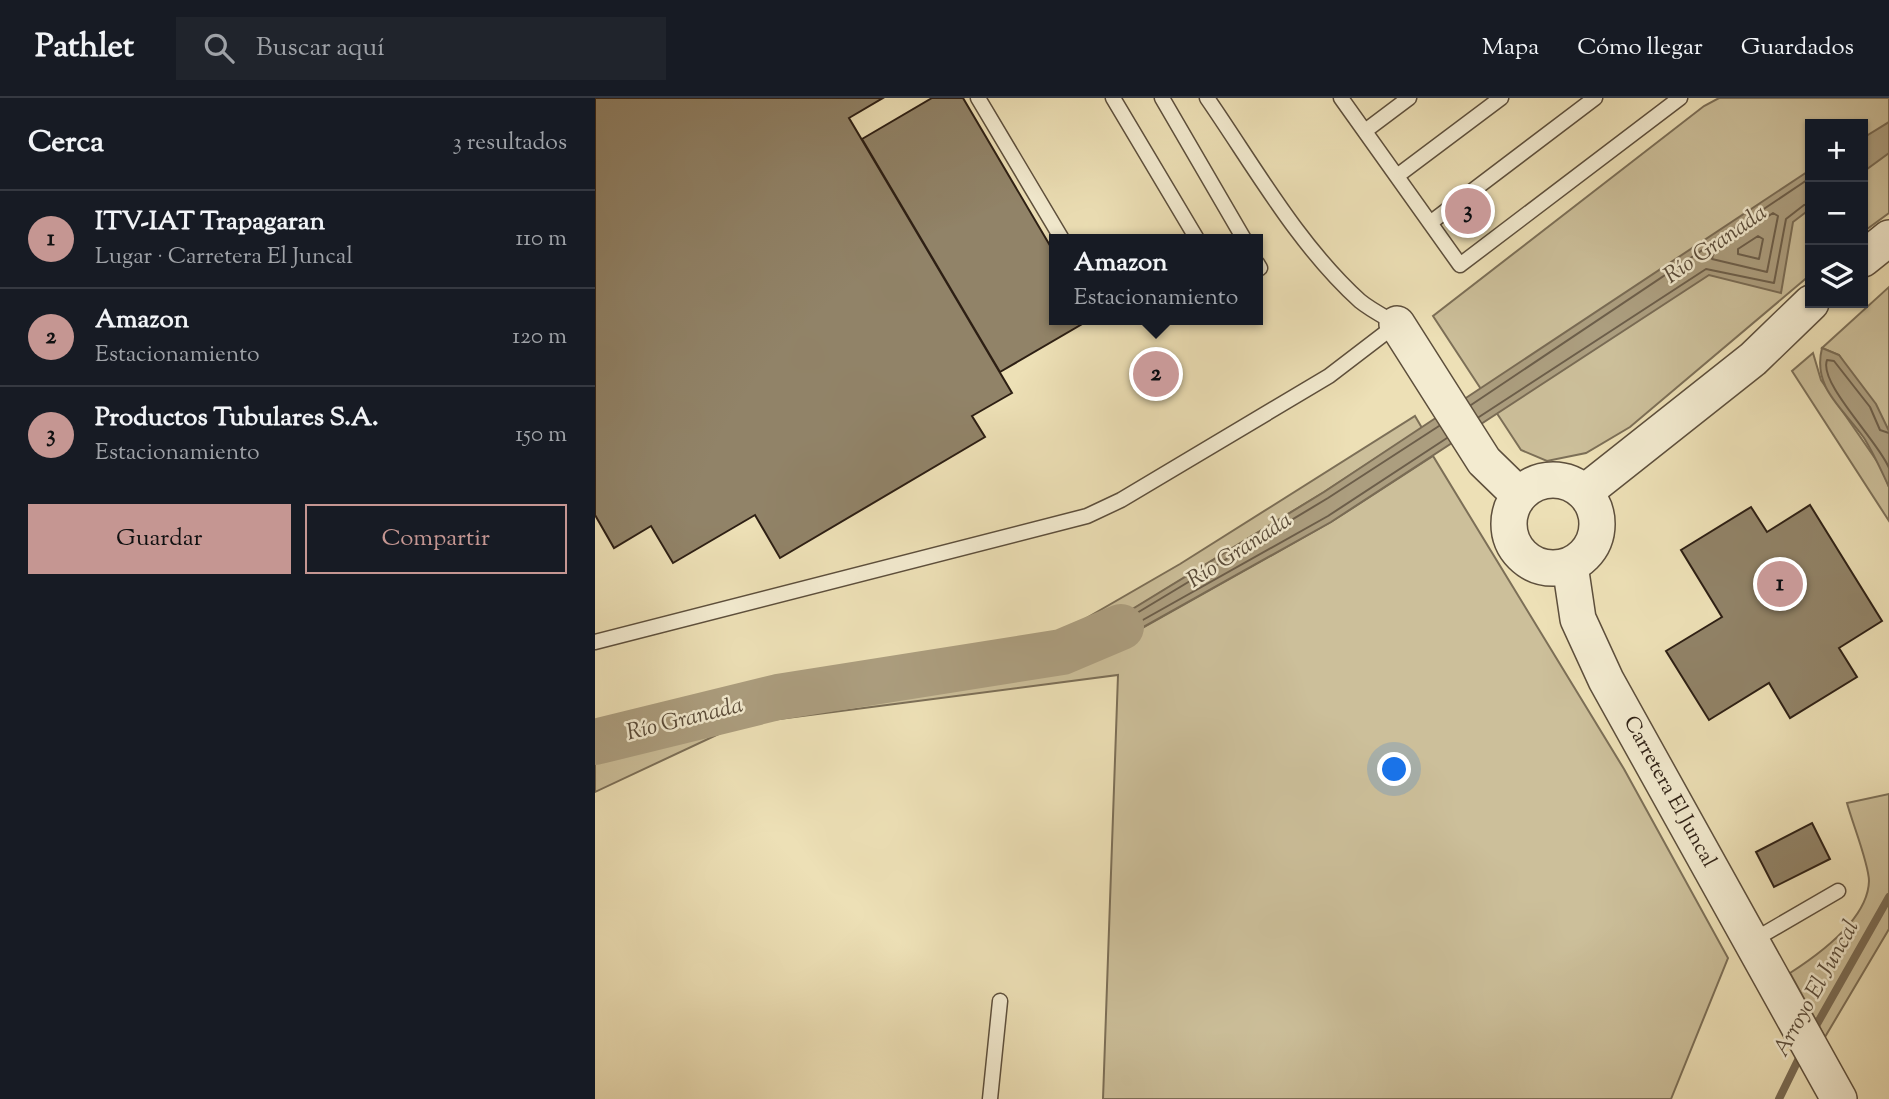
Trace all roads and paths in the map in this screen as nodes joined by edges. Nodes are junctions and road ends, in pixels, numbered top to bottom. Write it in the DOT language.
graph roads {
  1 [pos="978,98"];
  2 [pos="1113,98"];
  3 [pos="1162,98"];
  4 [pos="1207,98"];
  5 [pos="1341,98"];
  6 [pos="1409,98"];
  7 [pos="1501,98"];
  8 [pos="1595,98"];
  9 [pos="1680,98"];
  10 [pos="1365,131"];
  11 [pos="1397,176"];
  12 [pos="1430,223"];
  13 [pos="1059,234"];
  14 [pos="1194,234"];
  15 [pos="1241,234"];
  16 [pos="1889,238"];
  17 [pos="1868,255"];
  18 [pos="1806,308"];
  19 [pos="1397,324"];
  20 [pos="1585,492"];
  21 [pos="1519,495"];
  22 [pos="1570,565"];
  23 [pos="595,642"];
  24 [pos="1838,891"];
  25 [pos="1752,941"];
  26 [pos="1000,1001"];
  27 [pos="990,1099"];
  28 [pos="1839,1099"];
  1 -- 13 [label="lane"];
  2 -- 14 [label="lane"];
  3 -- 15 [label="lane"];
  4 -- 19 [label="lane"];
  5 -- 10 [label="lane"];
  6 -- 10 [label="lane"];
  7 -- 11 [label="lane"];
  8 -- 12 [label="lane"];
  9 -- 12 [label="lane"];
  10 -- 11 [label="lane"];
  11 -- 12 [label="lane"];
  16 -- 17 [label="street"];
  18 -- 20 [label="street"];
  19 -- 21 [label="street"];
  19 -- 23 [label="lane"];
  20 -- 21 [label="street"];
  20 -- 22 [label="street"];
  21 -- 22 [label="street"];
  22 -- 25 [label="street, Carretera El Juncal"];
  24 -- 25 [label="lane"];
  25 -- 28 [label="street, Carretera El Juncal"];
  26 -- 27 [label="lane"];
}
